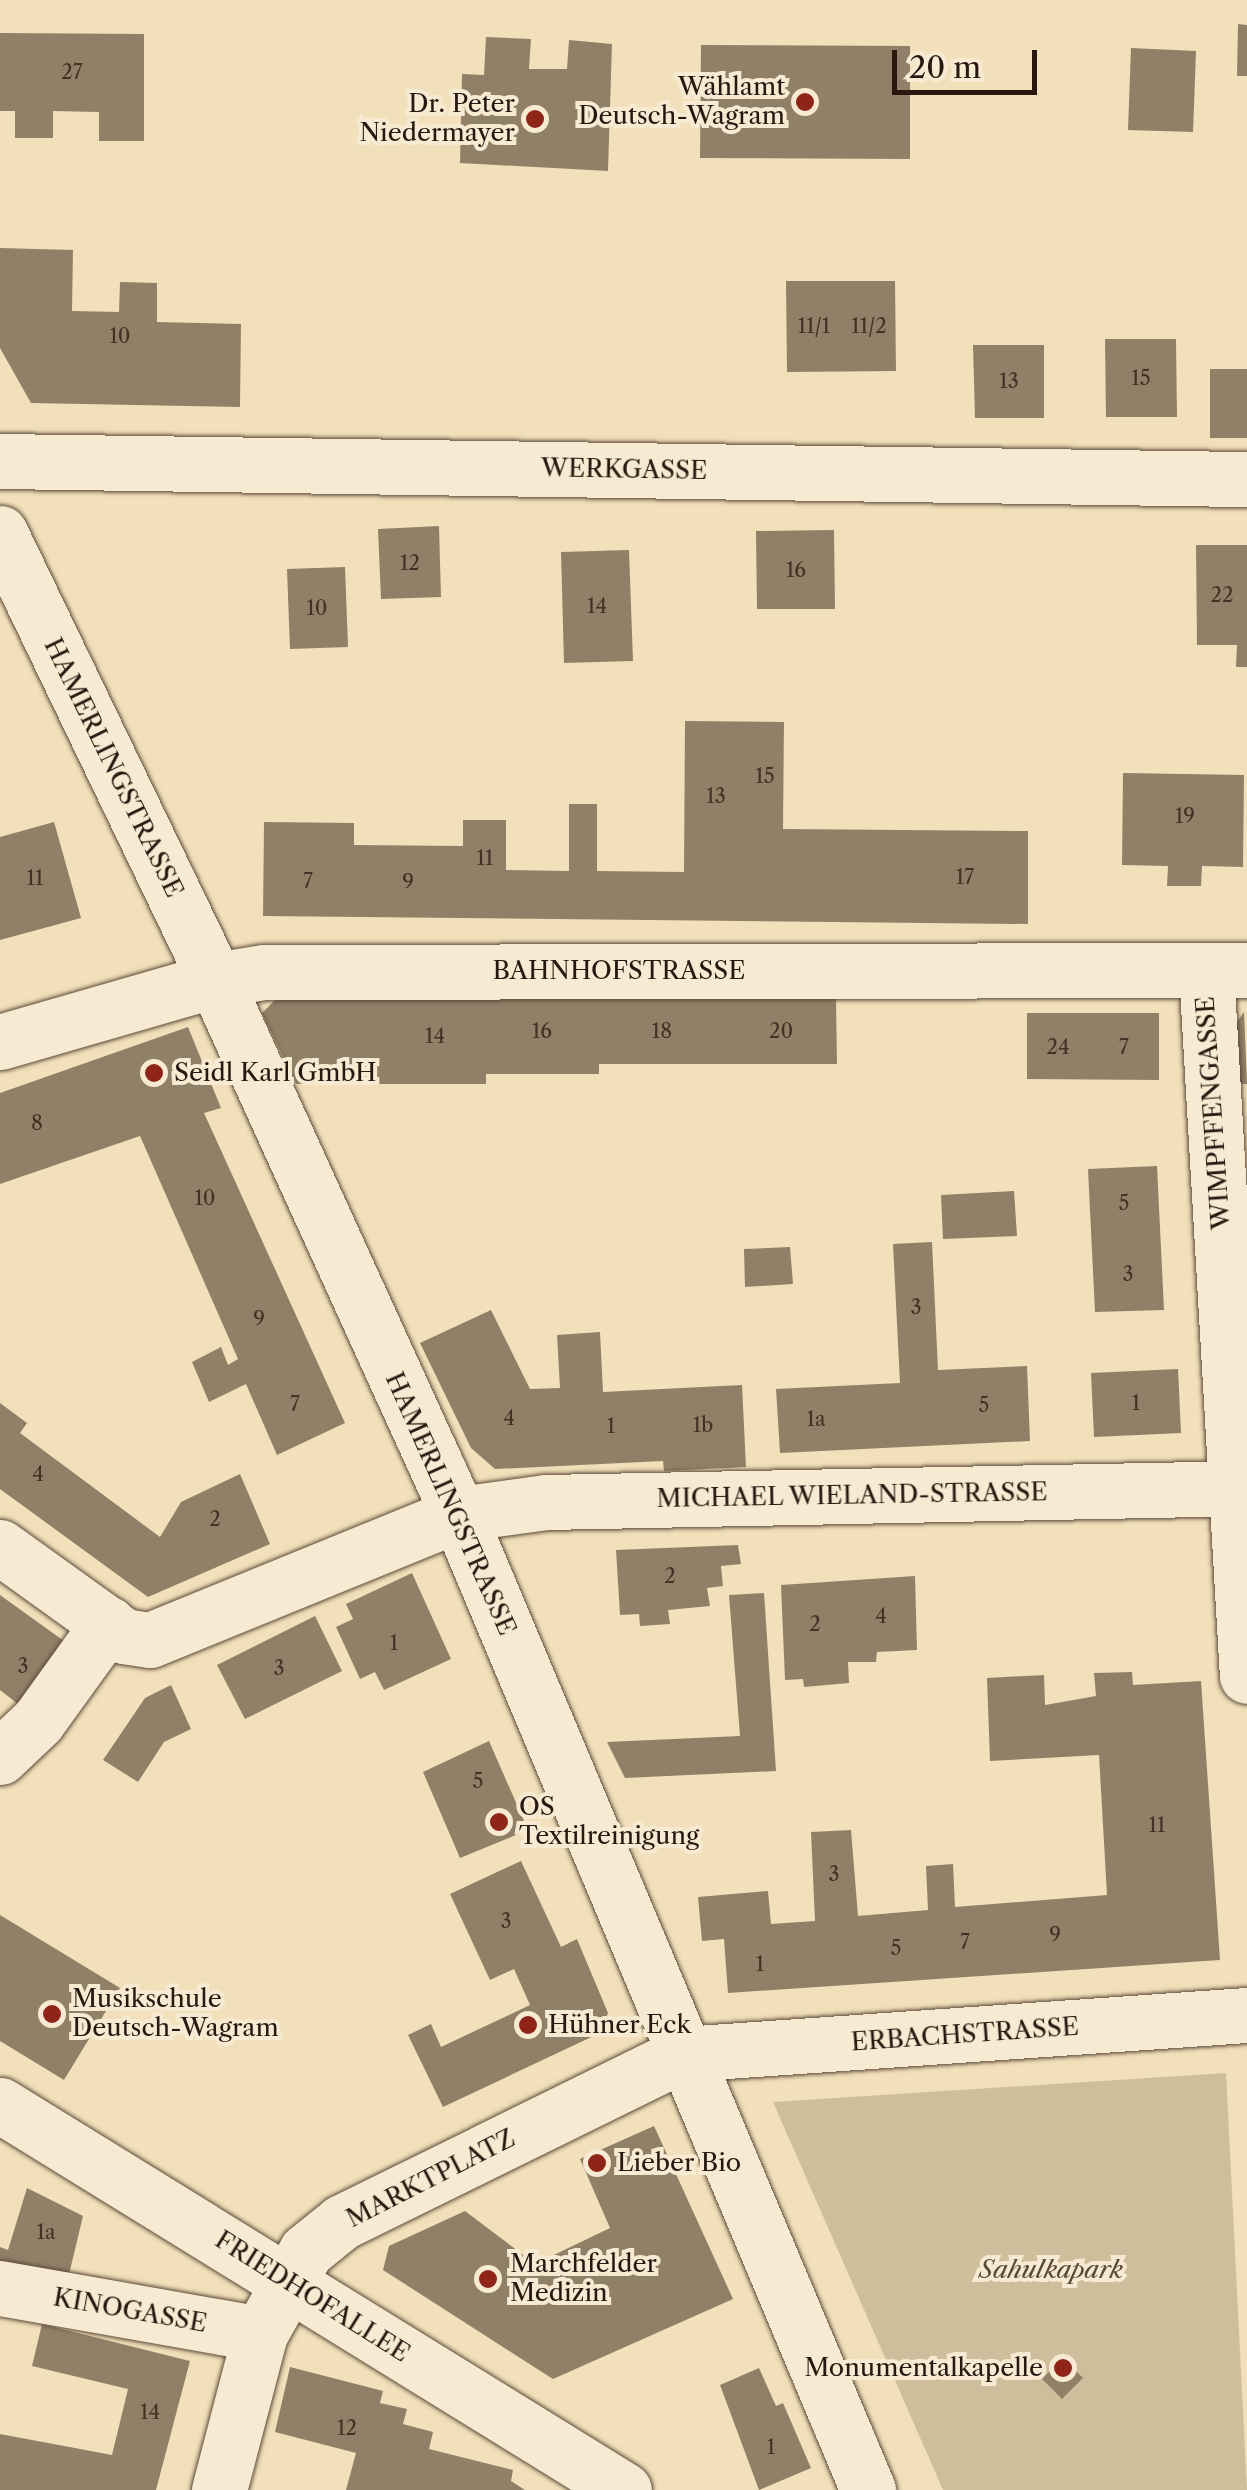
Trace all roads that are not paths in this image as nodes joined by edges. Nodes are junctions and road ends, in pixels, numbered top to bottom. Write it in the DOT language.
graph roads {
  1 [pos="0,461"];
  2 [pos="1247,480"];
  3 [pos="0,533"];
  4 [pos="1226,970"];
  5 [pos="215,980"];
  6 [pos="0,1042"];
  7 [pos="1242,1488"];
  8 [pos="458,1514"];
  9 [pos="0,1547"];
  10 [pos="124,1632"];
  11 [pos="1247,1676"];
  12 [pos="0,1757"];
  13 [pos="1247,2015"];
  14 [pos="683,2054"];
  15 [pos="0,2104"];
  16 [pos="286,2281"];
  17 [pos="0,2288"];
  18 [pos="260,2334"];
  19 [pos="218,2490"];
  20 [pos="624,2490"];
  21 [pos="868,2490"];
  1 -- 2 [label="street, WERKGASSE"];
  3 -- 5 [label="street, HAMERLINGSTRASSE"];
  4 -- 5 [label="street, BAHNHOFSTRASSE"];
  4 -- 7 [label="street, WIMPFFENGASSE"];
  5 -- 6 [label="street, BAHNHOFSTRASSE"];
  5 -- 8 [label="street, HAMERLINGSTRASSE"];
  7 -- 8 [label="street, MICHAEL WIELAND-STRASSE"];
  7 -- 11 [label="street, WIMPFFENGASSE"];
  8 -- 10 [label="street, MICHAEL WIELAND-STRASSE"];
  8 -- 14 [label="street, HAMERLINGSTRASSE"];
  9 -- 10 [label="street"];
  10 -- 12 [label="street"];
  13 -- 14 [label="street, ERBACHSTRASSE"];
  14 -- 16 [label="street, MARKTPLATZ"];
  14 -- 21 [label="street, HAMERLINGSTRASSE"];
  15 -- 16 [label="street, FRIEDHOFALLEE"];
  16 -- 18 [label="street, MARKTPLATZ"];
  16 -- 20 [label="street, FRIEDHOFALLEE"];
  17 -- 18 [label="street, KINOGASSE"];
  18 -- 19 [label="street, MARKTPLATZ"];
}
